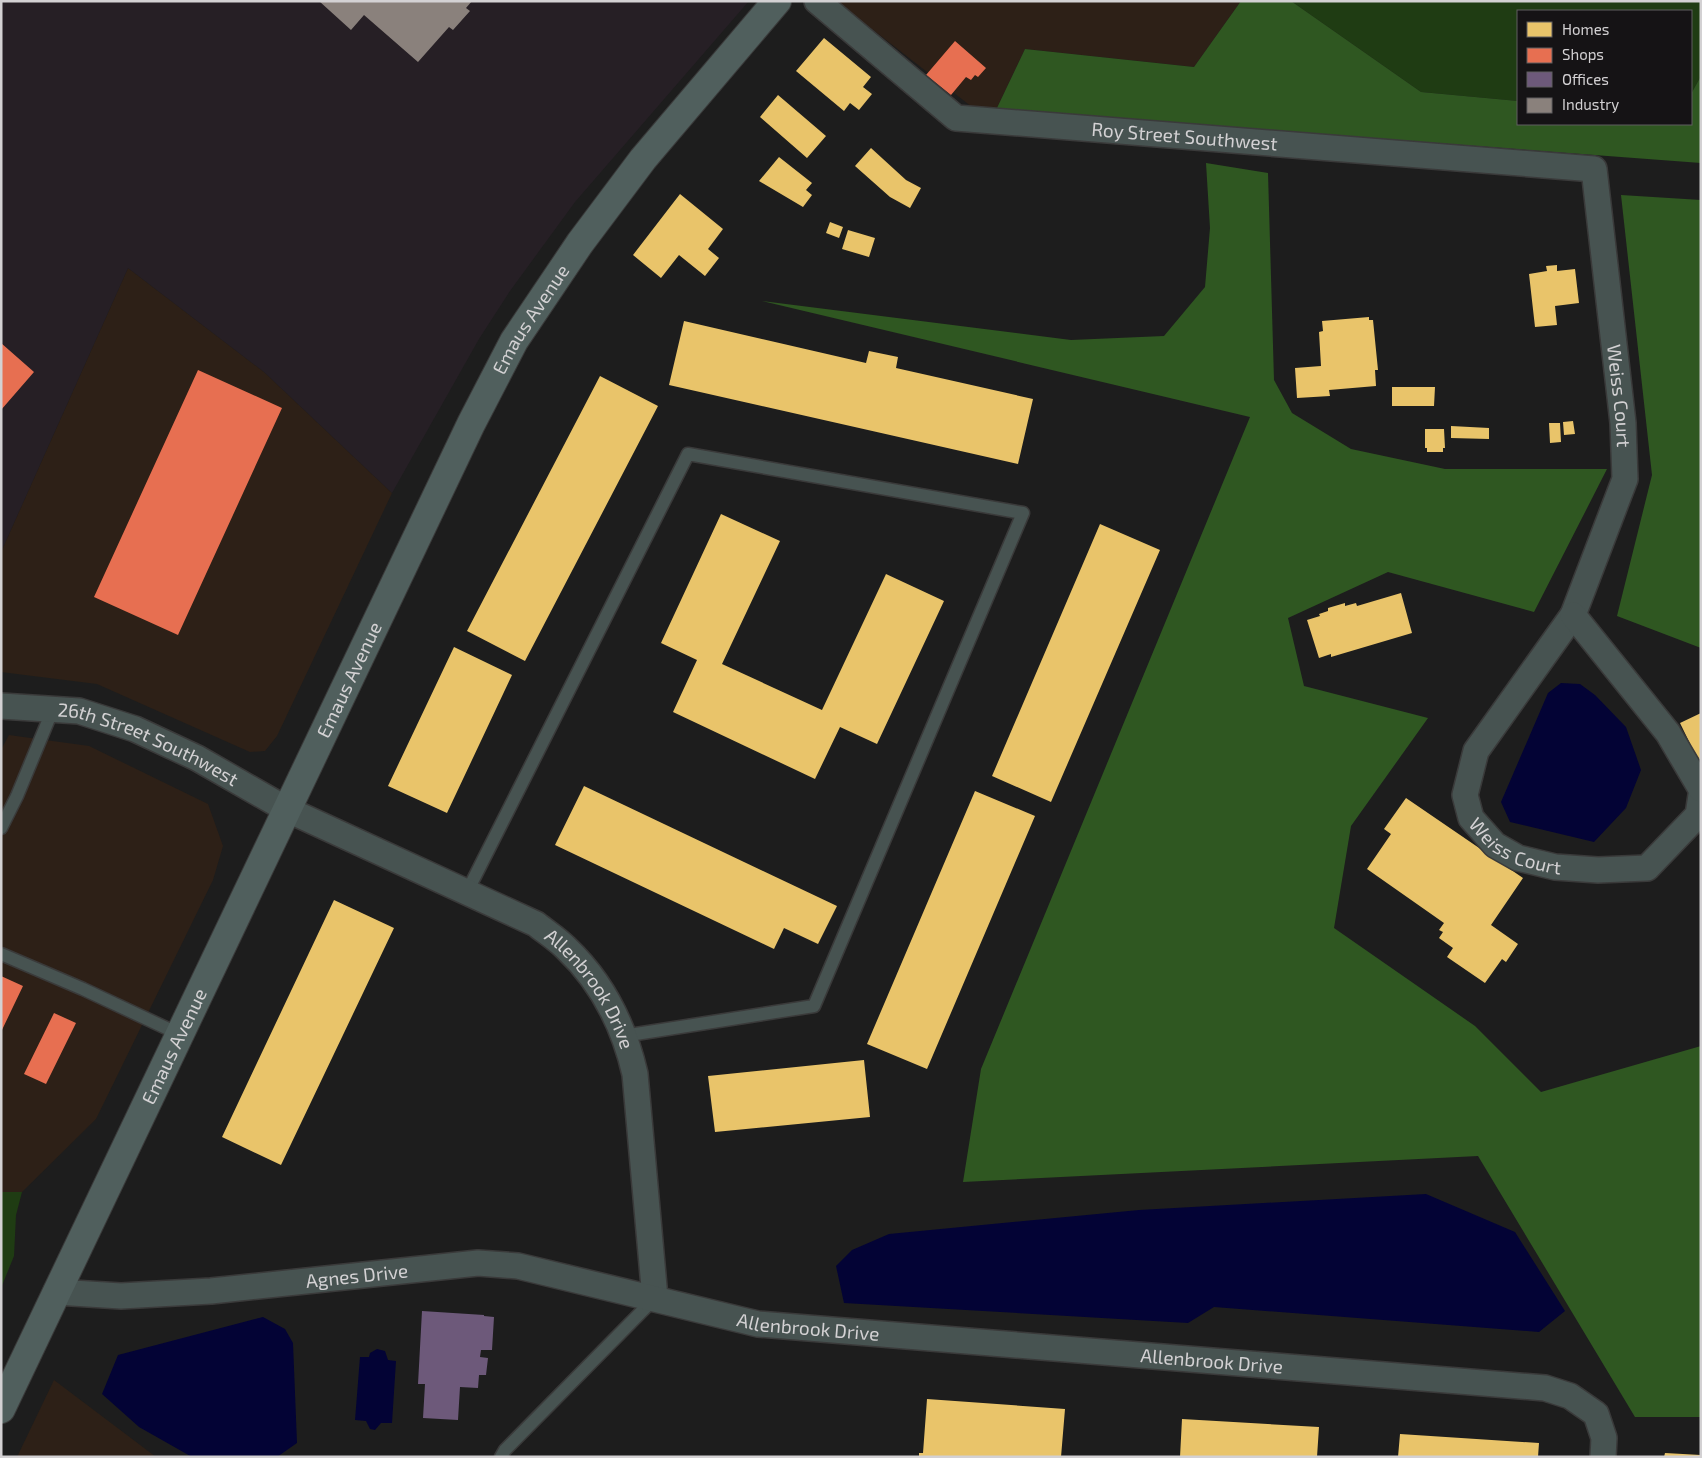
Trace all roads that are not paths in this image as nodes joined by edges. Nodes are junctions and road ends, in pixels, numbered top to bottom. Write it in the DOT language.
graph roads {
  1 [pos="777,1"];
  2 [pos="817,1"];
  3 [pos="1594,169"];
  4 [pos="1573,615"];
  5 [pos="1,706"];
  6 [pos="53,709"];
  7 [pos="1701,789"];
  8 [pos="1701,795"];
  9 [pos="286,809"];
  10 [pos="1,828"];
  11 [pos="467,892"];
  12 [pos="1,954"];
  13 [pos="179,1034"];
  14 [pos="623,1036"];
  15 [pos="56,1292"];
  16 [pos="655,1298"];
  17 [pos="1,1409"];
  18 [pos="501,1457"];
  19 [pos="1602,1457"];
  1 -- 9 [label="main road, Emaus Avenue"];
  2 -- 3 [label="street, Roy Street Southwest"];
  3 -- 4 [label="street, Weiss Court"];
  4 -- 7 [label="street"];
  4 -- 8 [label="street, Weiss Court"];
  5 -- 6 [label="street, 26th Street Southwest"];
  6 -- 9 [label="street, 26th Street Southwest"];
  6 -- 10 [label="lane"];
  9 -- 11 [label="street, Allenbrook Drive"];
  9 -- 13 [label="main road, Emaus Avenue"];
  11 -- 14 [label="street, Allenbrook Drive"];
  11 -- 14 [label="lane"];
  12 -- 13 [label="lane"];
  13 -- 15 [label="main road, Emaus Avenue"];
  14 -- 16 [label="street, Allenbrook Drive"];
  15 -- 16 [label="street, Agnes Drive"];
  15 -- 17 [label="main road, Emaus Avenue"];
  16 -- 18 [label="lane"];
  16 -- 19 [label="street, Allenbrook Drive"];
}
